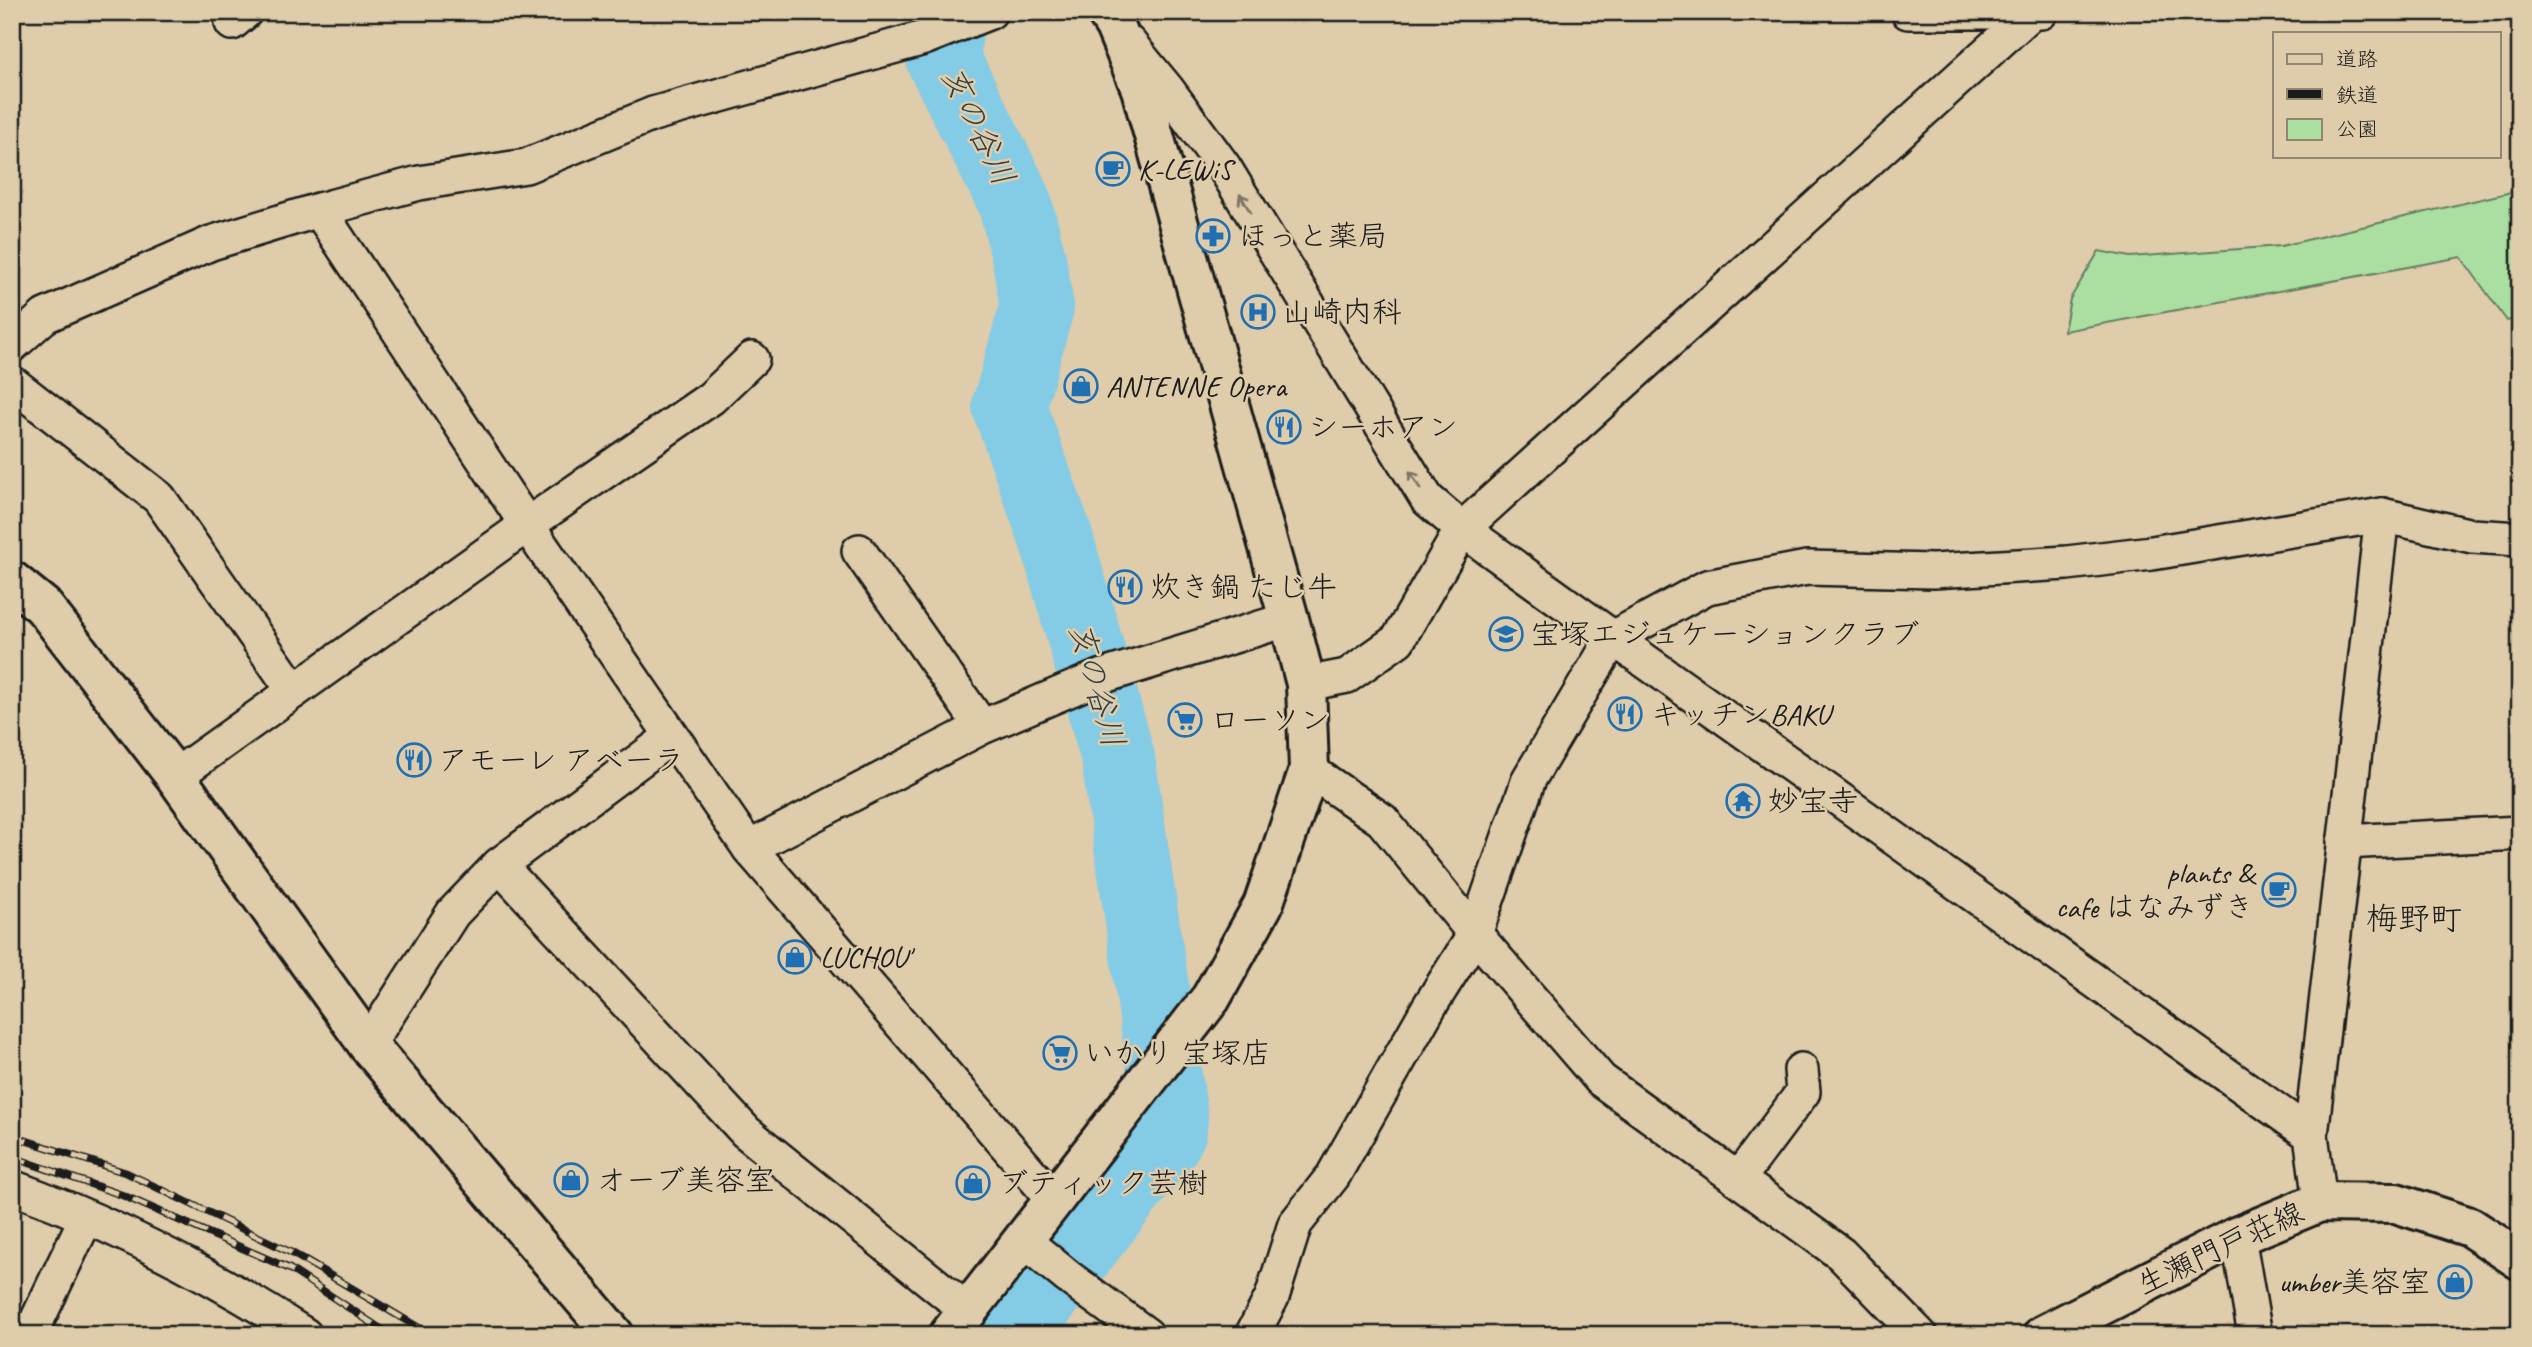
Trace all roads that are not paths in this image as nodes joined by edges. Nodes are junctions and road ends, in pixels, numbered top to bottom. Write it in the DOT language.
graph roads {
  1 [pos="990,12"];
  2 [pos="1908,12"];
  3 [pos="2035,13"];
  4 [pos="1111,19"];
  5 [pos="319,210"];
  6 [pos="12,345"];
  7 [pos="752,359"];
  8 [pos="12,383"];
  9 [pos="2382,514"];
  10 [pos="527,525"];
  11 [pos="1462,529"];
  12 [pos="2520,539"];
  13 [pos="859,551"];
  14 [pos="12,581"];
  15 [pos="1289,619"];
  16 [pos="1613,638"];
  17 [pos="1306,684"];
  18 [pos="294,691"];
  19 [pos="982,727"];
  20 [pos="671,737"];
  21 [pos="1309,770"];
  22 [pos="175,776"];
  23 [pos="2520,833"];
  24 [pos="2344,842"];
  25 [pos="749,848"];
  26 [pos="499,866"];
  27 [pos="1475,934"];
  28 [pos="368,1045"];
  29 [pos="1801,1070"];
  30 [pos="2311,1135"];
  31 [pos="1738,1179"];
  32 [pos="12,1187"];
  33 [pos="1053,1199"];
  34 [pos="2320,1202"];
  35 [pos="86,1218"];
  36 [pos="2238,1236"];
  37 [pos="1045,1258"];
  38 [pos="2520,1260"];
  39 [pos="959,1323"];
  40 [pos="26,1335"];
  41 [pos="305,1335"];
  42 [pos="614,1335"];
  43 [pos="1147,1335"];
  44 [pos="1252,1335"];
  45 [pos="1920,1335"];
  46 [pos="2043,1335"];
  47 [pos="2255,1335"];
  1 -- 5 [label="street"];
  2 -- 3 [label="street"];
  3 -- 11 [label="street"];
  11 -- 4 [label="street, one-way"];
  4 -- 15 [label="street"];
  5 -- 6 [label="street"];
  5 -- 10 [label="street"];
  7 -- 10 [label="street"];
  8 -- 18 [label="street"];
  9 -- 12 [label="street"];
  9 -- 16 [label="street"];
  9 -- 24 [label="street"];
  10 -- 18 [label="street"];
  10 -- 20 [label="street"];
  11 -- 16 [label="street"];
  11 -- 17 [label="street"];
  13 -- 19 [label="street"];
  14 -- 22 [label="street"];
  15 -- 17 [label="street"];
  15 -- 19 [label="street"];
  16 -- 27 [label="street"];
  16 -- 30 [label="street"];
  17 -- 21 [label="street"];
  18 -- 22 [label="street"];
  19 -- 25 [label="street"];
  20 -- 25 [label="street"];
  20 -- 26 [label="street"];
  21 -- 27 [label="street"];
  21 -- 33 [label="street"];
  22 -- 28 [label="street"];
  23 -- 24 [label="street"];
  24 -- 30 [label="street"];
  25 -- 33 [label="street"];
  26 -- 28 [label="street"];
  26 -- 39 [label="street"];
  27 -- 31 [label="street"];
  27 -- 44 [label="street"];
  28 -- 42 [label="street"];
  29 -- 31 [label="street"];
  30 -- 34 [label="street"];
  31 -- 45 [label="street"];
  32 -- 35 [label="street"];
  33 -- 37 [label="street"];
  34 -- 36 [label="street, 生瀬門戸荘線"];
  34 -- 38 [label="street, 生瀬門戸荘線"];
  35 -- 40 [label="street"];
  35 -- 41 [label="street"];
  36 -- 46 [label="street, 生瀬門戸荘線"];
  36 -- 47 [label="street"];
  37 -- 39 [label="street"];
  37 -- 43 [label="street"];
}
